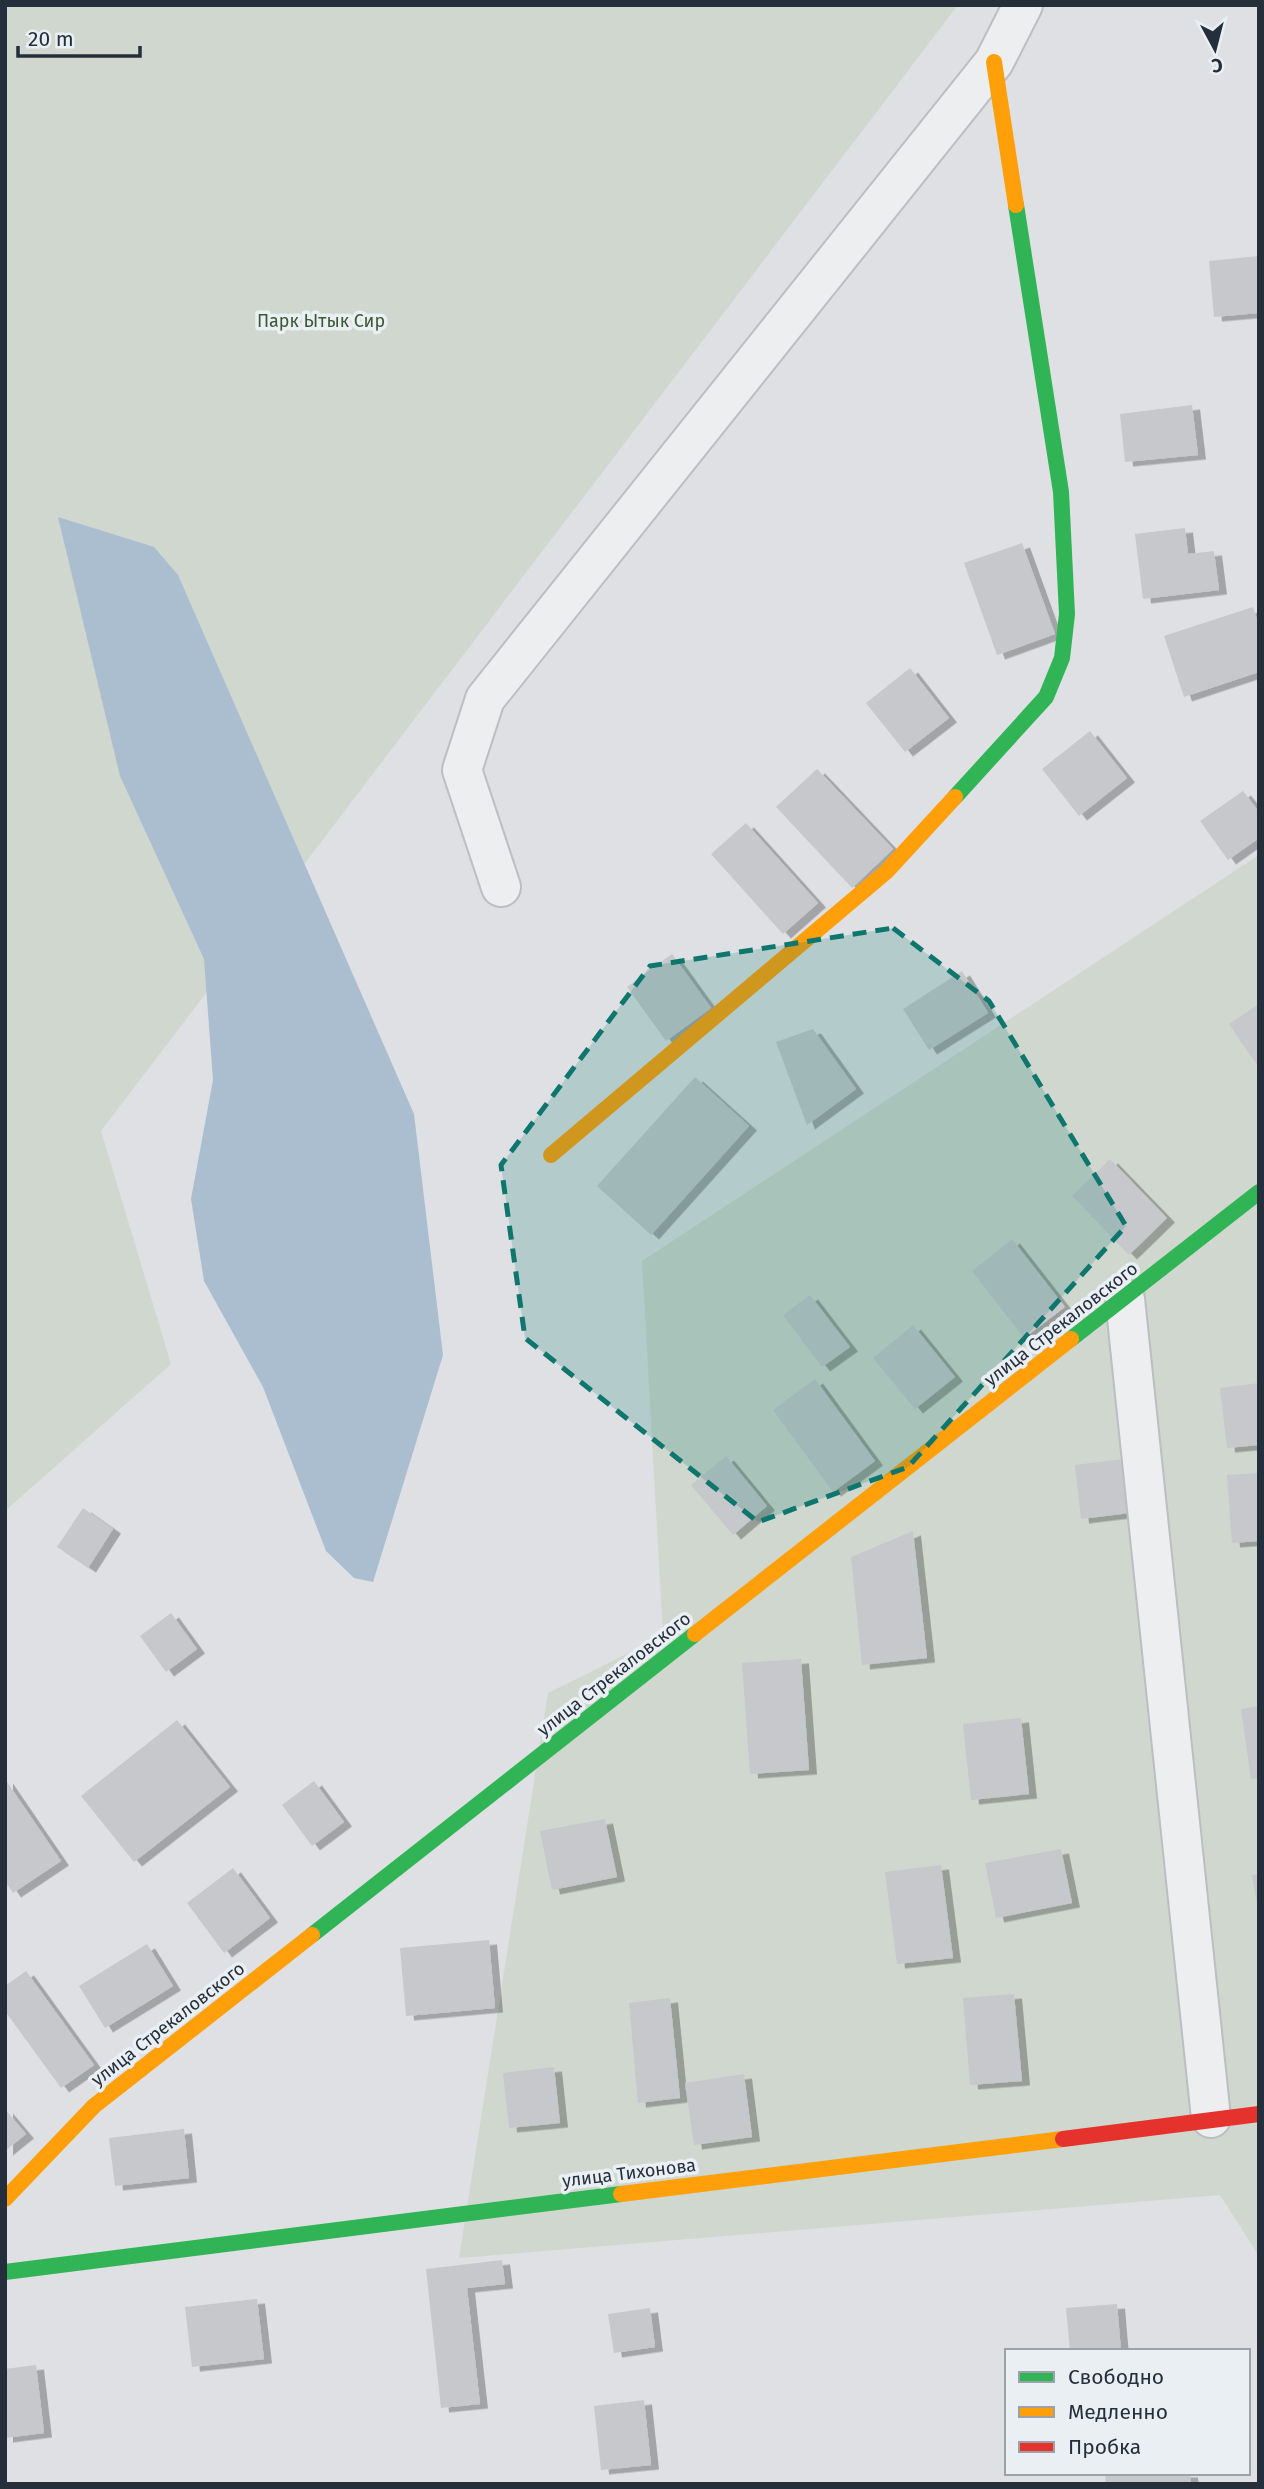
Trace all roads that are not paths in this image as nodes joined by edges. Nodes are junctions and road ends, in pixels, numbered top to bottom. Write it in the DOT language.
graph roads {
  1 [pos="1023,5"];
  2 [pos="994,62"];
  3 [pos="501,887"];
  4 [pos="551,1155"];
  5 [pos="1259,1192"];
  6 [pos="1125,1299"];
  7 [pos="1259,2114"];
  8 [pos="1211,2118"];
  9 [pos="5,2199"];
  10 [pos="5,2272"];
  1 -- 2 [label="street"];
  2 -- 3 [label="street"];
  2 -- 4 [label="street"];
  5 -- 6 [label="street, улица Стрекаловского"];
  6 -- 8 [label="street"];
  6 -- 9 [label="street, улица Стрекаловского"];
  7 -- 8 [label="street, улица Тихонова"];
  8 -- 10 [label="street, улица Тихонова"];
}
